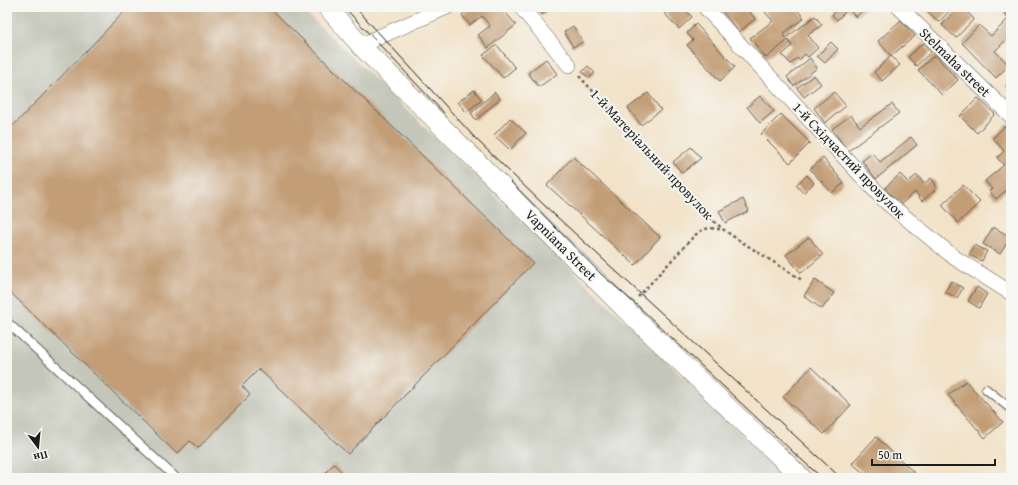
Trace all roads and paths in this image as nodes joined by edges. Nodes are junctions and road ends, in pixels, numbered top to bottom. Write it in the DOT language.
graph roads {
  1 [pos="327,7"];
  2 [pos="447,7"];
  3 [pos="521,7"];
  4 [pos="705,7"];
  5 [pos="899,7"];
  6 [pos="361,46"];
  7 [pos="569,65"];
  8 [pos="1011,116"];
  9 [pos="724,230"];
  10 [pos="802,280"];
  11 [pos="1011,293"];
  12 [pos="625,309"];
  13 [pos="7,322"];
  14 [pos="986,388"];
  15 [pos="1011,409"];
  16 [pos="176,478"];
  17 [pos="802,478"];
  1 -- 6 [label="street, Vapniana Street"];
  2 -- 6 [label="street"];
  3 -- 7 [label="street"];
  4 -- 11 [label="street, 1-й Східчастий провулок"];
  5 -- 8 [label="street, Stelmaha street"];
  6 -- 12 [label="street, Vapniana Street"];
  7 -- 9 [label="path, 1-й Матеріальний провулок"];
  9 -- 10 [label="path, 1-й Матеріальний провулок"];
  9 -- 12 [label="path"];
  12 -- 17 [label="street, Vapniana Street"];
  13 -- 16 [label="lane"];
  14 -- 15 [label="lane"];
}
